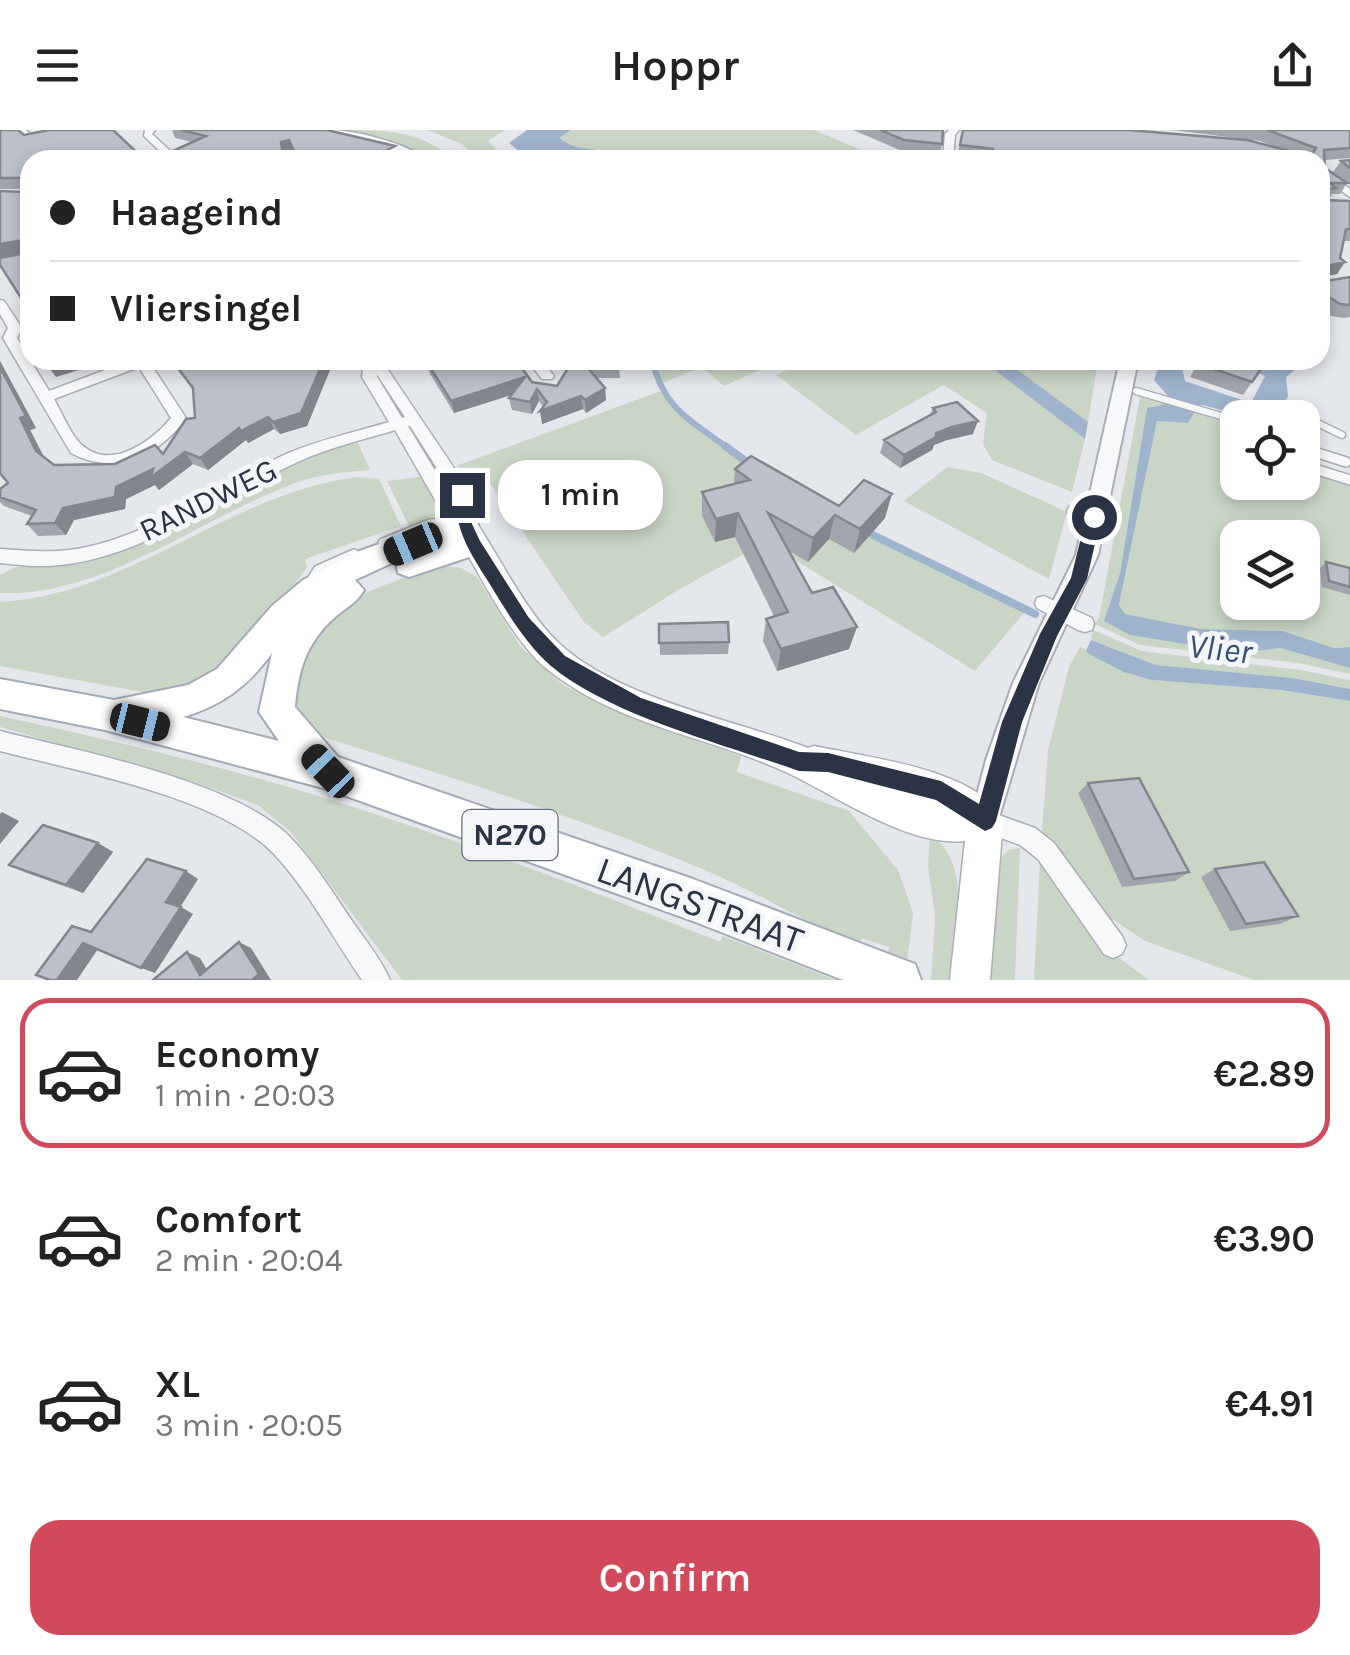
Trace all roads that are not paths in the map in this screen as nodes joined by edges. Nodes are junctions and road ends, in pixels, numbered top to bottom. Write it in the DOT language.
graph roads {
  1 [pos="21,130"];
  2 [pos="82,130"];
  3 [pos="150,130"];
  4 [pos="333,130"];
  5 [pos="952,132"];
  6 [pos="935,133"];
  7 [pos="163,150"];
  8 [pos="404,150"];
  9 [pos="1335,164"];
  10 [pos="1330,165"];
  11 [pos="1330,177"];
  12 [pos="1350,194"];
  13 [pos="0,304"];
  14 [pos="20,355"];
  15 [pos="29,370"];
  16 [pos="117,370"];
  17 [pos="149,370"];
  18 [pos="370,370"];
  19 [pos="542,370"];
  20 [pos="1129,370"];
  21 [pos="547,376"];
  22 [pos="1129,389"];
  23 [pos="46,398"];
  24 [pos="1220,415"];
  25 [pos="404,422"];
  26 [pos="1320,424"];
  27 [pos="1342,435"];
  28 [pos="1320,454"];
  29 [pos="1346,462"];
  30 [pos="1320,471"];
  31 [pos="1350,480"];
  32 [pos="469,534"];
  33 [pos="3,560"];
  34 [pos="1052,607"];
  35 [pos="1086,624"];
  36 [pos="0,694"];
  37 [pos="104,714"];
  38 [pos="0,742"];
  39 [pos="328,771"];
  40 [pos="985,821"];
  41 [pos="1113,944"];
  42 [pos="890,976"];
  43 [pos="970,977"];
  44 [pos="377,980"];
  1 -- 2 [label="street"];
  3 -- 7 [label="street"];
  4 -- 8 [label="street"];
  5 -- 6 [label="lane"];
  9 -- 10 [label="street"];
  11 -- 12 [label="street"];
  13 -- 14 [label="street"];
  15 -- 23 [label="street"];
  16 -- 23 [label="street"];
  17 -- 23 [label="street"];
  18 -- 25 [label="street"];
  19 -- 21 [label="street"];
  20 -- 22 [label="street"];
  22 -- 24 [label="lane"];
  22 -- 34 [label="street"];
  25 -- 32 [label="street"];
  25 -- 33 [label="street, RANDWEG"];
  26 -- 27 [label="lane"];
  28 -- 29 [label="lane"];
  30 -- 31 [label="lane"];
  32 -- 37 [label="main road, N270"];
  32 -- 39 [label="main road"];
  32 -- 40 [label="main road"];
  34 -- 35 [label="street"];
  34 -- 40 [label="street"];
  36 -- 37 [label="main road, LANGSTRAAT / N270"];
  37 -- 39 [label="main road, LANGSTRAAT / N270"];
  38 -- 44 [label="street"];
  39 -- 42 [label="main road, LANGSTRAAT / N270"];
  40 -- 41 [label="street"];
  40 -- 43 [label="main road"];
}
